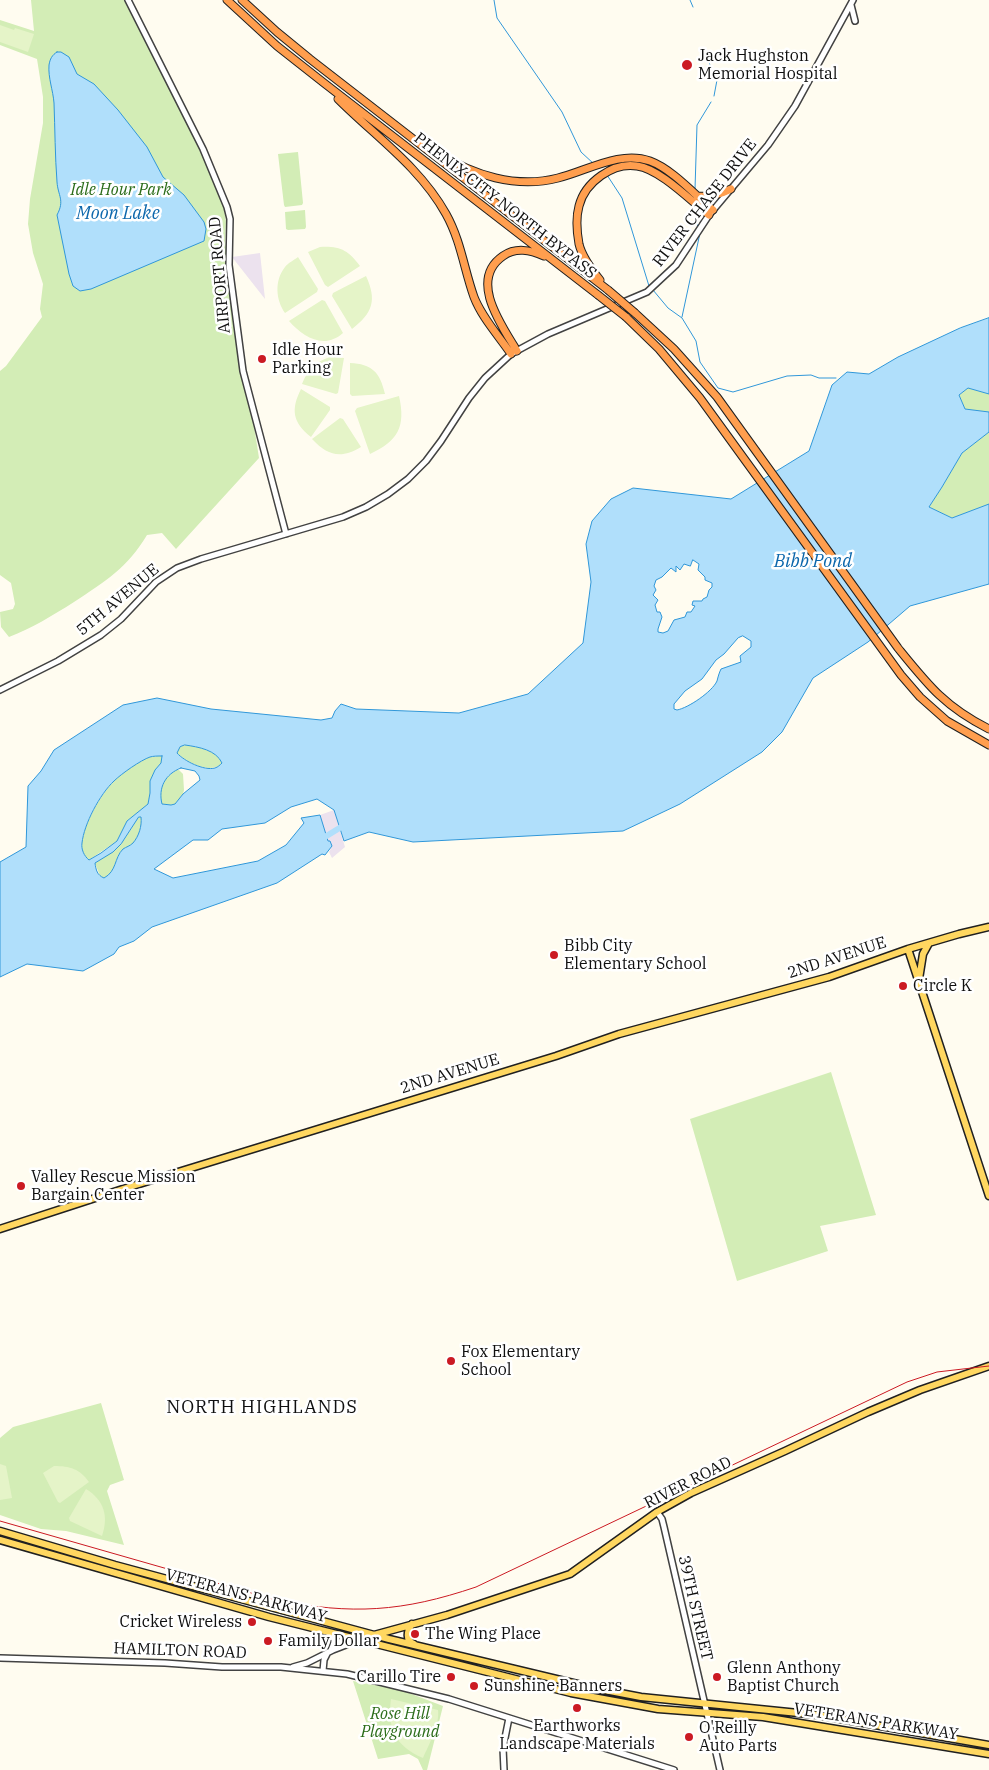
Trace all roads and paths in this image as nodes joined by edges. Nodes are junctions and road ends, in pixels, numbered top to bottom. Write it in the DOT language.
graph roads {
  1 [pos="128,0"];
  2 [pos="227,0"];
  3 [pos="242,0"];
  4 [pos="852,2"];
  5 [pos="855,21"];
  6 [pos="324,83"];
  7 [pos="398,127"];
  8 [pos="730,189"];
  9 [pos="696,196"];
  10 [pos="711,213"];
  11 [pos="551,259"];
  12 [pos="608,290"];
  13 [pos="514,352"];
  14 [pos="286,534"];
  15 [pos="0,690"];
  16 [pos="989,729"];
  17 [pos="989,747"];
  18 [pos="989,927"];
  19 [pos="929,943"];
  20 [pos="920,946"];
  21 [pos="908,949"];
  22 [pos="920,977"];
  23 [pos="989,1196"];
  24 [pos="0,1229"];
  25 [pos="989,1366"];
  26 [pos="656,1512"];
  27 [pos="0,1531"];
  28 [pos="0,1540"];
  29 [pos="412,1624"];
  30 [pos="328,1632"];
  31 [pos="375,1634"];
  32 [pos="359,1640"];
  33 [pos="417,1646"];
  34 [pos="329,1652"];
  35 [pos="0,1658"];
  36 [pos="288,1668"];
  37 [pos="323,1671"];
  38 [pos="704,1703"];
  39 [pos="707,1713"];
  40 [pos="508,1718"];
  41 [pos="989,1745"];
  42 [pos="989,1754"];
  43 [pos="504,1770"];
  44 [pos="674,1770"];
  45 [pos="720,1770"];
  1 -- 14 [label="street, AIRPORT ROAD"];
  2 -- 6 [label="highway, PHENIX CITY NORTH BYPASS"];
  3 -- 7 [label="highway, PHENIX CITY NORTH BYPASS"];
  4 -- 5 [label="street"];
  4 -- 8 [label="street, RIVER CHASE DRIVE"];
  6 -- 11 [label="highway, PHENIX CITY NORTH BYPASS"];
  6 -- 13 [label="highway"];
  7 -- 9 [label="highway"];
  7 -- 12 [label="highway, PHENIX CITY NORTH BYPASS"];
  8 -- 9 [label="highway"];
  8 -- 10 [label="street, RIVER CHASE DRIVE"];
  9 -- 10 [label="highway"];
  10 -- 12 [label="highway"];
  10 -- 13 [label="street, RIVER CHASE DRIVE"];
  11 -- 13 [label="highway"];
  11 -- 17 [label="highway, PHENIX CITY NORTH BYPASS, bridge"];
  12 -- 16 [label="highway, PHENIX CITY NORTH BYPASS, bridge"];
  13 -- 14 [label="street, RIVER CHASE DRIVE"];
  14 -- 15 [label="street, 5TH AVENUE"];
  18 -- 19 [label="main road, 2ND AVENUE"];
  19 -- 20 [label="main road, 2ND AVENUE"];
  19 -- 22 [label="main road"];
  20 -- 21 [label="main road, 2ND AVENUE"];
  20 -- 22 [label="main road"];
  21 -- 22 [label="main road"];
  21 -- 24 [label="main road, 2ND AVENUE"];
  22 -- 23 [label="main road"];
  25 -- 26 [label="main road, RIVER ROAD"];
  26 -- 29 [label="main road, RIVER ROAD"];
  26 -- 38 [label="street, 39TH STREET"];
  27 -- 31 [label="main road, VETERANS PARKWAY"];
  28 -- 30 [label="main road, VETERANS PARKWAY"];
  29 -- 31 [label="main road, RIVER ROAD"];
  29 -- 33 [label="main road"];
  30 -- 32 [label="main road, VETERANS PARKWAY"];
  30 -- 34 [label="street"];
  31 -- 32 [label="main road, RIVER ROAD"];
  31 -- 33 [label="main road, VETERANS PARKWAY"];
  32 -- 34 [label="street"];
  32 -- 39 [label="main road, VETERANS PARKWAY"];
  33 -- 38 [label="main road, VETERANS PARKWAY"];
  34 -- 36 [label="street"];
  34 -- 37 [label="street"];
  35 -- 36 [label="street, HAMILTON ROAD"];
  36 -- 37 [label="street, HAMILTON ROAD"];
  37 -- 40 [label="street, HAMILTON ROAD"];
  38 -- 39 [label="street, 39TH STREET"];
  38 -- 41 [label="main road, VETERANS PARKWAY"];
  39 -- 42 [label="main road, VETERANS PARKWAY"];
  39 -- 45 [label="street, 39TH STREET"];
  40 -- 43 [label="street"];
  40 -- 44 [label="street, HAMILTON ROAD"];
}
